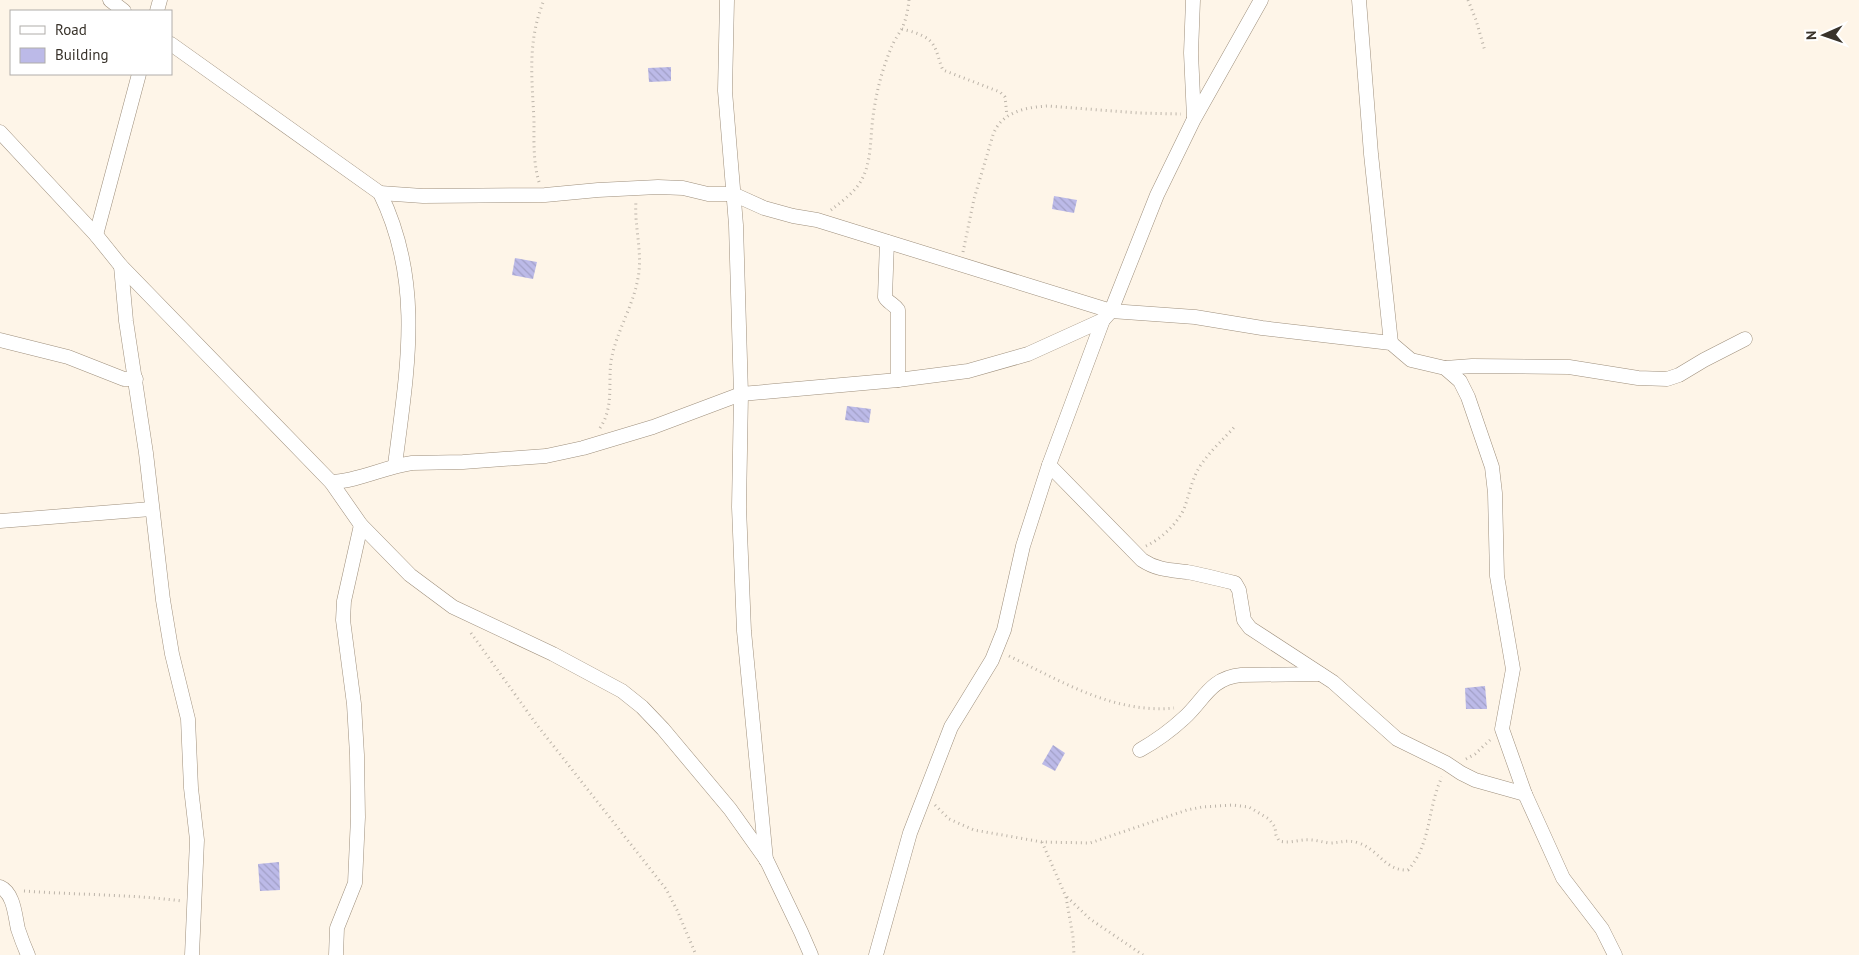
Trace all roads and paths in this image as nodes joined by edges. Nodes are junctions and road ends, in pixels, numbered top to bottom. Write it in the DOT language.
graph roads {
  1 [pos="110,0"];
  2 [pos="544,0"];
  3 [pos="727,0"];
  4 [pos="909,0"];
  5 [pos="1193,0"];
  6 [pos="1261,0"];
  7 [pos="1359,0"];
  8 [pos="1468,0"];
  9 [pos="123,10"];
  10 [pos="902,29"];
  11 [pos="172,45"];
  12 [pos="1485,52"];
  13 [pos="139,75"];
  14 [pos="1007,116"];
  15 [pos="1194,117"];
  16 [pos="0,132"];
  17 [pos="637,188"];
  18 [pos="380,193"];
  19 [pos="733,194"];
  20 [pos="544,195"];
  21 [pos="818,220"];
  22 [pos="96,235"];
  23 [pos="887,242"];
  24 [pos="964,265"];
  25 [pos="122,266"];
  26 [pos="1107,316"];
  27 [pos="1745,339"];
  28 [pos="0,340"];
  29 [pos="1391,343"];
  30 [pos="1445,368"];
  31 [pos="136,379"];
  32 [pos="898,380"];
  33 [pos="741,394"];
  34 [pos="1236,426"];
  35 [pos="583,448"];
  36 [pos="395,465"];
  37 [pos="1049,465"];
  38 [pos="331,482"];
  39 [pos="151,509"];
  40 [pos="0,522"];
  41 [pos="361,525"];
  42 [pos="1133,551"];
  43 [pos="470,631"];
  44 [pos="997,650"];
  45 [pos="1320,674"];
  46 [pos="1203,696"];
  47 [pos="1502,729"];
  48 [pos="1140,750"];
  49 [pos="1446,763"];
  50 [pos="1525,794"];
  51 [pos="924,795"];
  52 [pos="1042,842"];
  53 [pos="766,861"];
  54 [pos="3,888"];
  55 [pos="1066,897"];
  56 [pos="195,904"];
  57 [pos="28,955"];
  58 [pos="192,955"];
  59 [pos="336,955"];
  60 [pos="696,955"];
  61 [pos="811,955"];
  62 [pos="876,955"];
  63 [pos="1074,955"];
  64 [pos="1143,955"];
  65 [pos="1615,955"];
  1 -- 9 [label="street"];
  2 -- 20 [label="path"];
  3 -- 19 [label="street"];
  4 -- 10 [label="path"];
  5 -- 15 [label="street"];
  6 -- 15 [label="street"];
  7 -- 29 [label="street"];
  8 -- 12 [label="path"];
  10 -- 14 [label="path"];
  10 -- 21 [label="path"];
  11 -- 18 [label="street"];
  13 -- 22 [label="street"];
  14 -- 15 [label="path"];
  14 -- 24 [label="path"];
  15 -- 26 [label="street"];
  16 -- 22 [label="street"];
  17 -- 19 [label="street"];
  17 -- 20 [label="street"];
  17 -- 35 [label="path"];
  18 -- 20 [label="street"];
  18 -- 36 [label="street"];
  19 -- 21 [label="street"];
  19 -- 33 [label="street"];
  21 -- 23 [label="street"];
  22 -- 25 [label="street"];
  23 -- 24 [label="street"];
  23 -- 32 [label="street"];
  24 -- 26 [label="street"];
  25 -- 31 [label="street"];
  25 -- 38 [label="street"];
  26 -- 29 [label="street"];
  26 -- 32 [label="street"];
  26 -- 37 [label="street"];
  27 -- 30 [label="street"];
  28 -- 31 [label="street"];
  29 -- 30 [label="street"];
  30 -- 47 [label="street"];
  31 -- 39 [label="street"];
  32 -- 33 [label="street"];
  33 -- 35 [label="street"];
  33 -- 53 [label="street"];
  34 -- 42 [label="path"];
  35 -- 36 [label="street"];
  36 -- 38 [label="street"];
  37 -- 42 [label="street"];
  37 -- 44 [label="street"];
  38 -- 41 [label="street"];
  39 -- 40 [label="street"];
  39 -- 56 [label="street"];
  41 -- 53 [label="street"];
  41 -- 59 [label="street"];
  42 -- 45 [label="street"];
  43 -- 60 [label="path"];
  44 -- 46 [label="path"];
  44 -- 51 [label="street"];
  45 -- 46 [label="street"];
  45 -- 49 [label="street"];
  46 -- 48 [label="street"];
  47 -- 49 [label="path"];
  47 -- 50 [label="street"];
  49 -- 50 [label="street"];
  49 -- 52 [label="path"];
  50 -- 65 [label="street"];
  51 -- 52 [label="path"];
  51 -- 62 [label="street"];
  52 -- 55 [label="path"];
  53 -- 61 [label="street"];
  54 -- 56 [label="path"];
  54 -- 57 [label="street"];
  55 -- 63 [label="path"];
  55 -- 64 [label="path"];
  56 -- 58 [label="street"];
}
